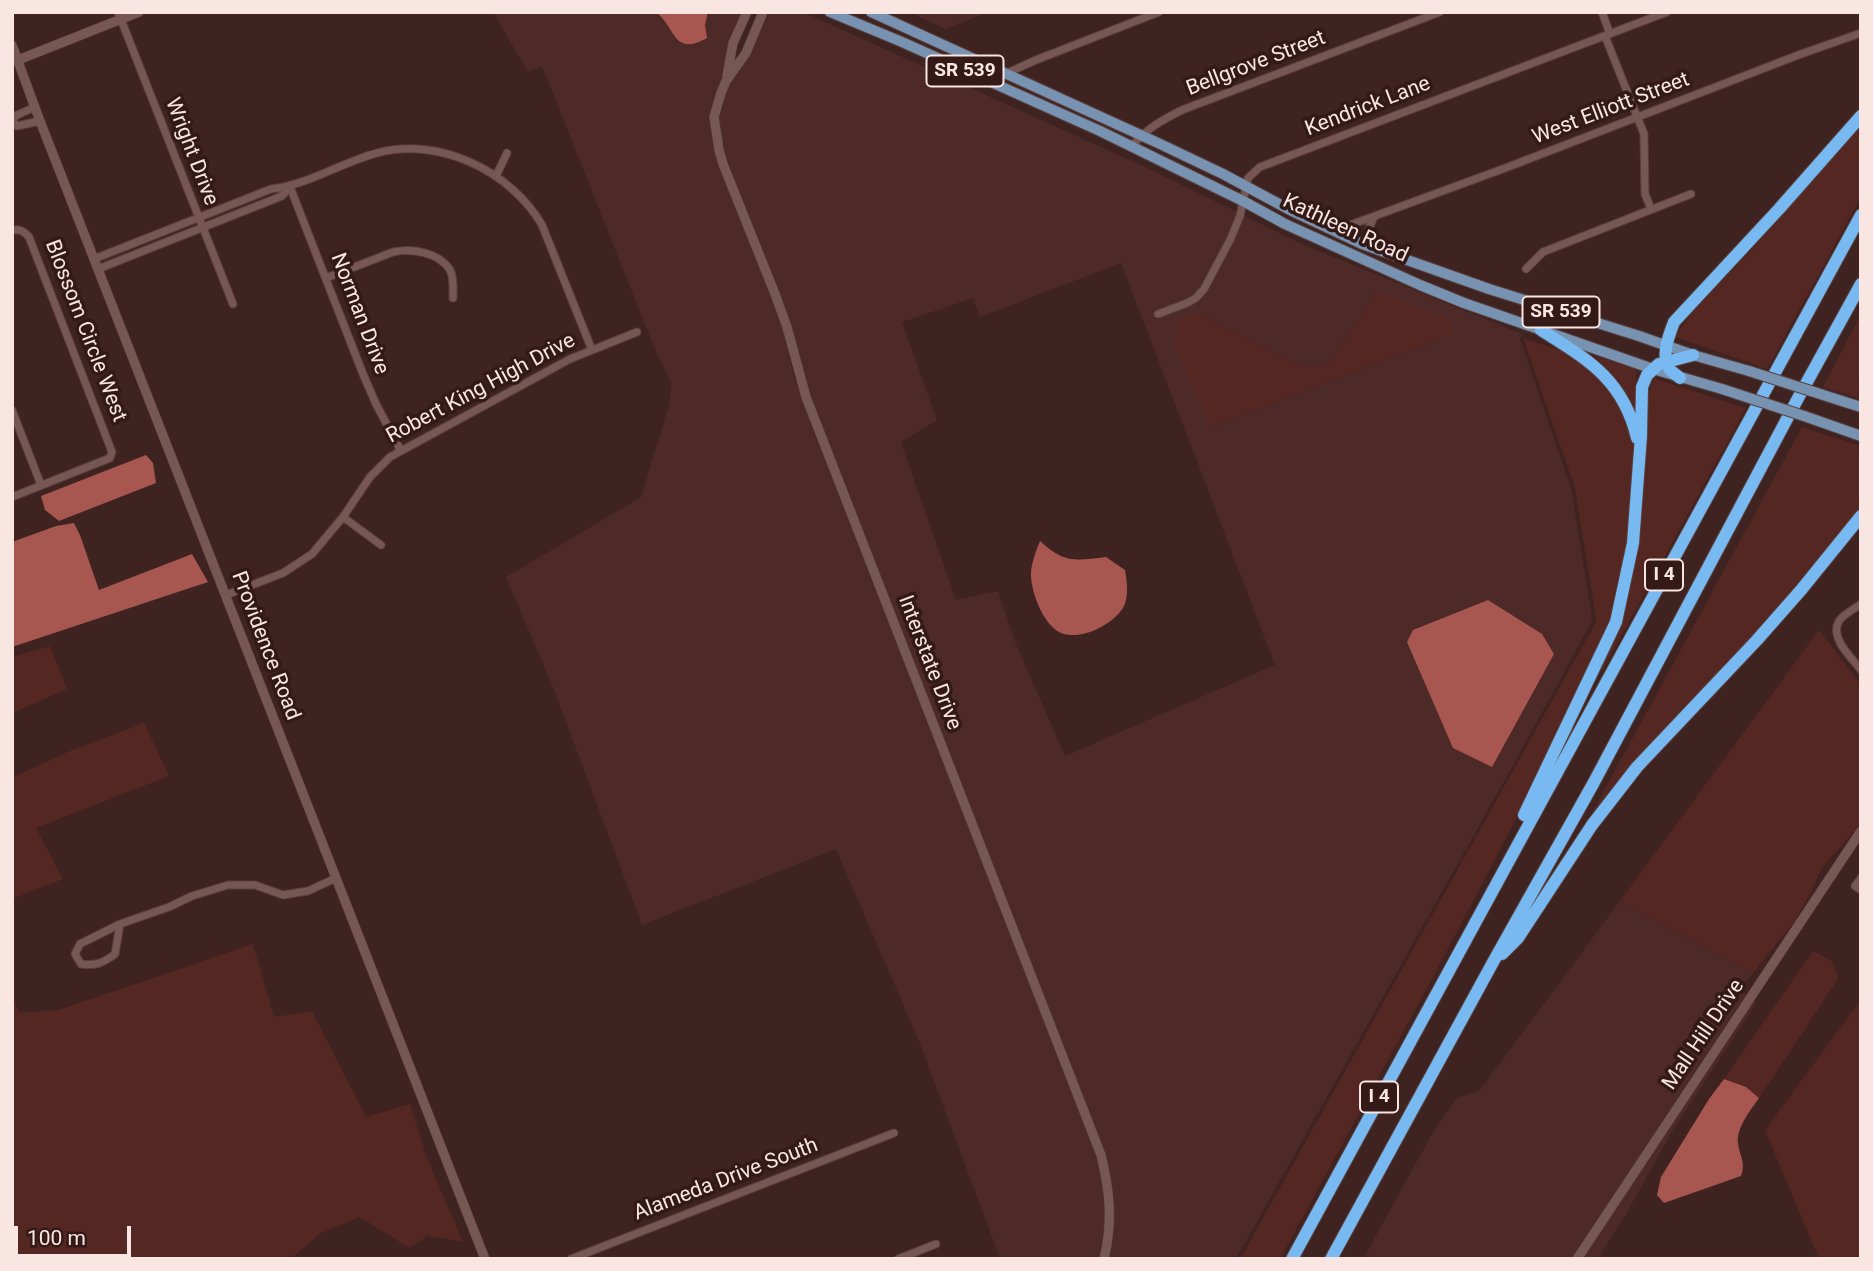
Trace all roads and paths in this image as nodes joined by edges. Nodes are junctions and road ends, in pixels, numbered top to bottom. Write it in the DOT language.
graph roads {
  1 [pos="139,12"];
  2 [pos="747,12"];
  3 [pos="763,12"];
  4 [pos="830,12"];
  5 [pos="872,12"];
  6 [pos="1159,12"];
  7 [pos="1440,12"];
  8 [pos="1602,12"];
  9 [pos="1667,12"];
  10 [pos="120,16"];
  11 [pos="1861,33"];
  12 [pos="1608,35"];
  13 [pos="12,45"];
  14 [pos="15,61"];
  15 [pos="1007,74"];
  16 [pos="726,81"];
  17 [pos="35,107"];
  18 [pos="1861,116"];
  19 [pos="1637,117"];
  20 [pos="12,121"];
  21 [pos="40,121"];
  22 [pos="1141,135"];
  23 [pos="1132,146"];
  24 [pos="506,153"];
  25 [pos="496,176"];
  26 [pos="290,187"];
  27 [pos="1246,187"];
  28 [pos="1691,194"];
  29 [pos="1243,201"];
  30 [pos="1651,209"];
  31 [pos="1861,215"];
  32 [pos="197,217"];
  33 [pos="1374,217"];
  34 [pos="202,228"];
  35 [pos="12,230"];
  36 [pos="1333,231"];
  37 [pos="1368,247"];
  38 [pos="94,259"];
  39 [pos="98,269"];
  40 [pos="1526,269"];
  41 [pos="326,278"];
  42 [pos="1861,284"];
  43 [pos="453,298"];
  44 [pos="233,304"];
  45 [pos="1158,314"];
  46 [pos="1541,330"];
  47 [pos="637,332"];
  48 [pos="1667,345"];
  49 [pos="592,350"];
  50 [pos="1693,355"];
  51 [pos="1666,361"];
  52 [pos="1653,369"];
  53 [pos="1680,377"];
  54 [pos="1861,407"];
  55 [pos="12,410"];
  56 [pos="1861,436"];
  57 [pos="401,451"];
  58 [pos="1640,452"];
  59 [pos="41,485"];
  60 [pos="12,497"];
  61 [pos="1861,516"];
  62 [pos="343,517"];
  63 [pos="381,545"];
  64 [pos="226,595"];
  65 [pos="1861,604"];
  66 [pos="1861,670"];
  67 [pos="1861,831"];
  68 [pos="336,878"];
  69 [pos="1861,878"];
  70 [pos="1861,890"];
  71 [pos="120,924"];
  72 [pos="1467,935"];
  73 [pos="1492,964"];
  74 [pos="894,1133"];
  75 [pos="936,1244"];
  76 [pos="485,1259"];
  77 [pos="571,1259"];
  78 [pos="898,1259"];
  79 [pos="1104,1259"];
  80 [pos="1292,1259"];
  81 [pos="1331,1259"];
  82 [pos="1577,1259"];
  1 -- 10 [label="street"];
  2 -- 16 [label="street, Interstate Drive"];
  3 -- 16 [label="street, Interstate Drive"];
  4 -- 23 [label="main road, Kathleen Road / SR 539"];
  5 -- 15 [label="main road, Kathleen Road / SR 539"];
  6 -- 15 [label="street"];
  7 -- 22 [label="street, Bellgrove Street"];
  8 -- 12 [label="street"];
  9 -- 12 [label="street, Kendrick Lane"];
  10 -- 14 [label="street"];
  10 -- 32 [label="street, Wright Drive"];
  11 -- 19 [label="street, West Elliott Street"];
  12 -- 19 [label="street"];
  12 -- 27 [label="street, Kendrick Lane"];
  13 -- 14 [label="street, Providence Road"];
  14 -- 17 [label="street, Providence Road"];
  15 -- 22 [label="main road, Kathleen Road / SR 539"];
  16 -- 79 [label="street, Interstate Drive"];
  17 -- 20 [label="street"];
  17 -- 21 [label="street, Providence Road"];
  18 -- 48 [label="highway"];
  19 -- 30 [label="street"];
  19 -- 33 [label="street, West Elliott Street"];
  20 -- 21 [label="street"];
  21 -- 38 [label="street, Providence Road"];
  22 -- 23 [label="street, Bellgrove Street"];
  22 -- 27 [label="main road, Kathleen Road / SR 539"];
  23 -- 29 [label="main road, Kathleen Road / SR 539"];
  24 -- 25 [label="street"];
  25 -- 26 [label="street"];
  25 -- 49 [label="street"];
  26 -- 32 [label="street"];
  26 -- 34 [label="street"];
  26 -- 41 [label="street, Norman Drive"];
  27 -- 29 [label="street"];
  27 -- 36 [label="main road, Kathleen Road / SR 539"];
  28 -- 30 [label="street"];
  29 -- 45 [label="street"];
  29 -- 46 [label="main road, Kathleen Road / SR 539"];
  30 -- 40 [label="street"];
  31 -- 72 [label="highway, I 4"];
  32 -- 34 [label="street, Wright Drive"];
  32 -- 38 [label="street"];
  33 -- 36 [label="street, West Elliott Street"];
  33 -- 37 [label="street"];
  34 -- 39 [label="street"];
  34 -- 44 [label="street, Wright Drive"];
  35 -- 59 [label="street, Blossom Circle West"];
  36 -- 37 [label="main road, Kathleen Road / SR 539"];
  37 -- 48 [label="main road, Kathleen Road / SR 539"];
  38 -- 39 [label="street, Providence Road"];
  39 -- 64 [label="street, Providence Road"];
  41 -- 43 [label="street"];
  41 -- 57 [label="street, Norman Drive"];
  42 -- 73 [label="highway, I 4"];
  46 -- 52 [label="main road, Kathleen Road / SR 539"];
  46 -- 58 [label="highway"];
  47 -- 49 [label="street, Robert King High Drive"];
  48 -- 50 [label="main road, Kathleen Road / SR 539"];
  48 -- 51 [label="highway"];
  49 -- 57 [label="street, Robert King High Drive"];
  50 -- 51 [label="highway"];
  50 -- 54 [label="main road, Kathleen Road / SR 539, bridge"];
  51 -- 52 [label="highway"];
  51 -- 53 [label="highway"];
  52 -- 53 [label="main road, Kathleen Road / SR 539"];
  52 -- 58 [label="highway"];
  53 -- 56 [label="main road, Kathleen Road / SR 539, bridge"];
  55 -- 59 [label="street"];
  57 -- 62 [label="street, Robert King High Drive"];
  58 -- 72 [label="highway"];
  59 -- 60 [label="street"];
  61 -- 73 [label="highway"];
  62 -- 63 [label="street"];
  62 -- 64 [label="street, Robert King High Drive"];
  64 -- 68 [label="street, Providence Road"];
  65 -- 66 [label="street"];
  67 -- 82 [label="street, Mall Hill Drive"];
  68 -- 71 [label="street"];
  68 -- 76 [label="street, Providence Road"];
  69 -- 70 [label="street"];
  71 -- 71 [label="street"];
  72 -- 80 [label="highway, I 4"];
  73 -- 81 [label="highway, I 4"];
  74 -- 77 [label="street, Alameda Drive South"];
  75 -- 78 [label="street"];
}
